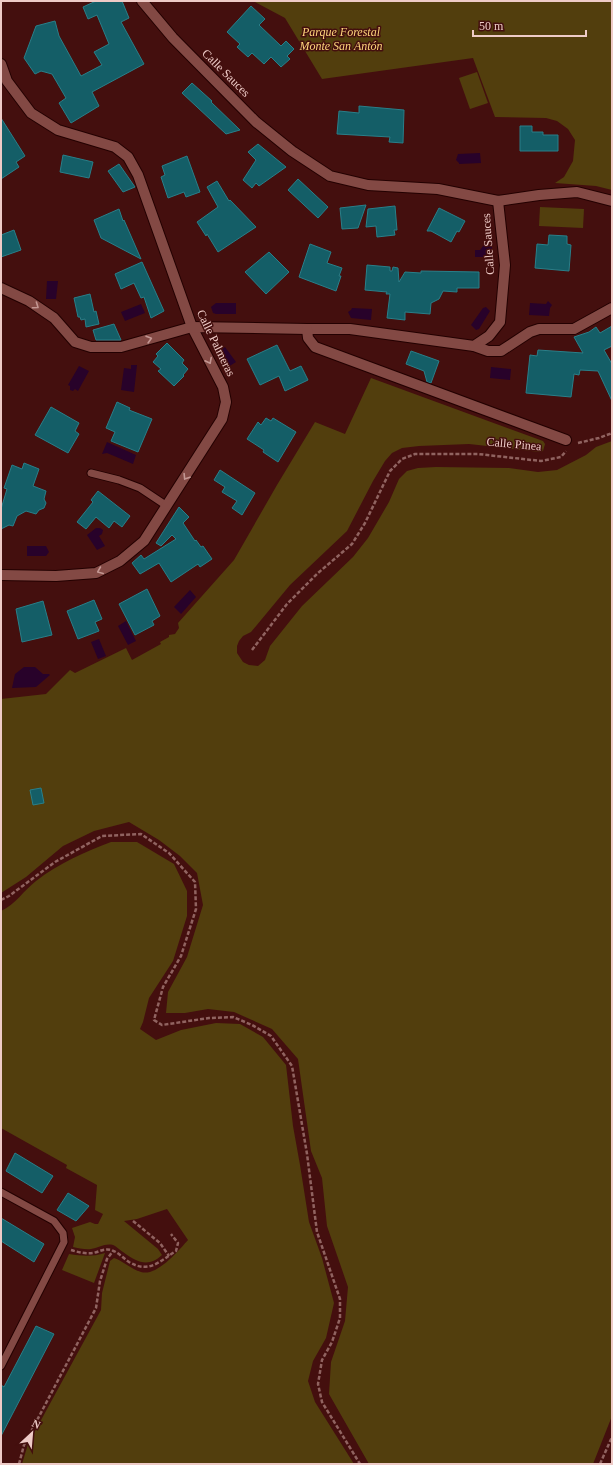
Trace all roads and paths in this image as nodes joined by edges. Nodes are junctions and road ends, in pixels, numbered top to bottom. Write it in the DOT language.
graph roads {
  1 [pos="142,1"];
  2 [pos="1,64"];
  3 [pos="498,201"];
  4 [pos="612,201"];
  5 [pos="1,288"];
  6 [pos="612,308"];
  7 [pos="192,327"];
  8 [pos="307,329"];
  9 [pos="474,346"];
  10 [pos="612,433"];
  11 [pos="566,440"];
  12 [pos="91,473"];
  13 [pos="167,506"];
  14 [pos="1,575"];
  15 [pos="252,650"];
  16 [pos="1,900"];
  17 [pos="1,1192"];
  18 [pos="132,1221"];
  19 [pos="171,1234"];
  20 [pos="62,1247"];
  21 [pos="113,1251"];
  22 [pos="169,1256"];
  23 [pos="1,1366"];
  24 [pos="612,1437"];
  25 [pos="18,1464"];
  26 [pos="360,1464"];
  27 [pos="600,1464"];
  1 -- 3 [label="street, Calle Sauces"];
  2 -- 7 [label="street, Calle Palmeras"];
  3 -- 4 [label="street"];
  3 -- 9 [label="street, Calle Sauces"];
  5 -- 7 [label="street, one-way"];
  6 -- 9 [label="street"];
  7 -- 8 [label="street"];
  7 -- 13 [label="street, Calle Palmeras, one-way"];
  8 -- 9 [label="street"];
  8 -- 11 [label="street, Calle Pinea"];
  10 -- 11 [label="path"];
  11 -- 15 [label="path, Calle Pinea"];
  12 -- 13 [label="lane"];
  13 -- 14 [label="street, Calle Palmeras, one-way"];
  16 -- 26 [label="path"];
  17 -- 20 [label="lane"];
  18 -- 22 [label="path"];
  19 -- 22 [label="path"];
  20 -- 21 [label="path"];
  20 -- 23 [label="lane"];
  21 -- 22 [label="path"];
  21 -- 25 [label="path"];
  24 -- 27 [label="path"];
}
